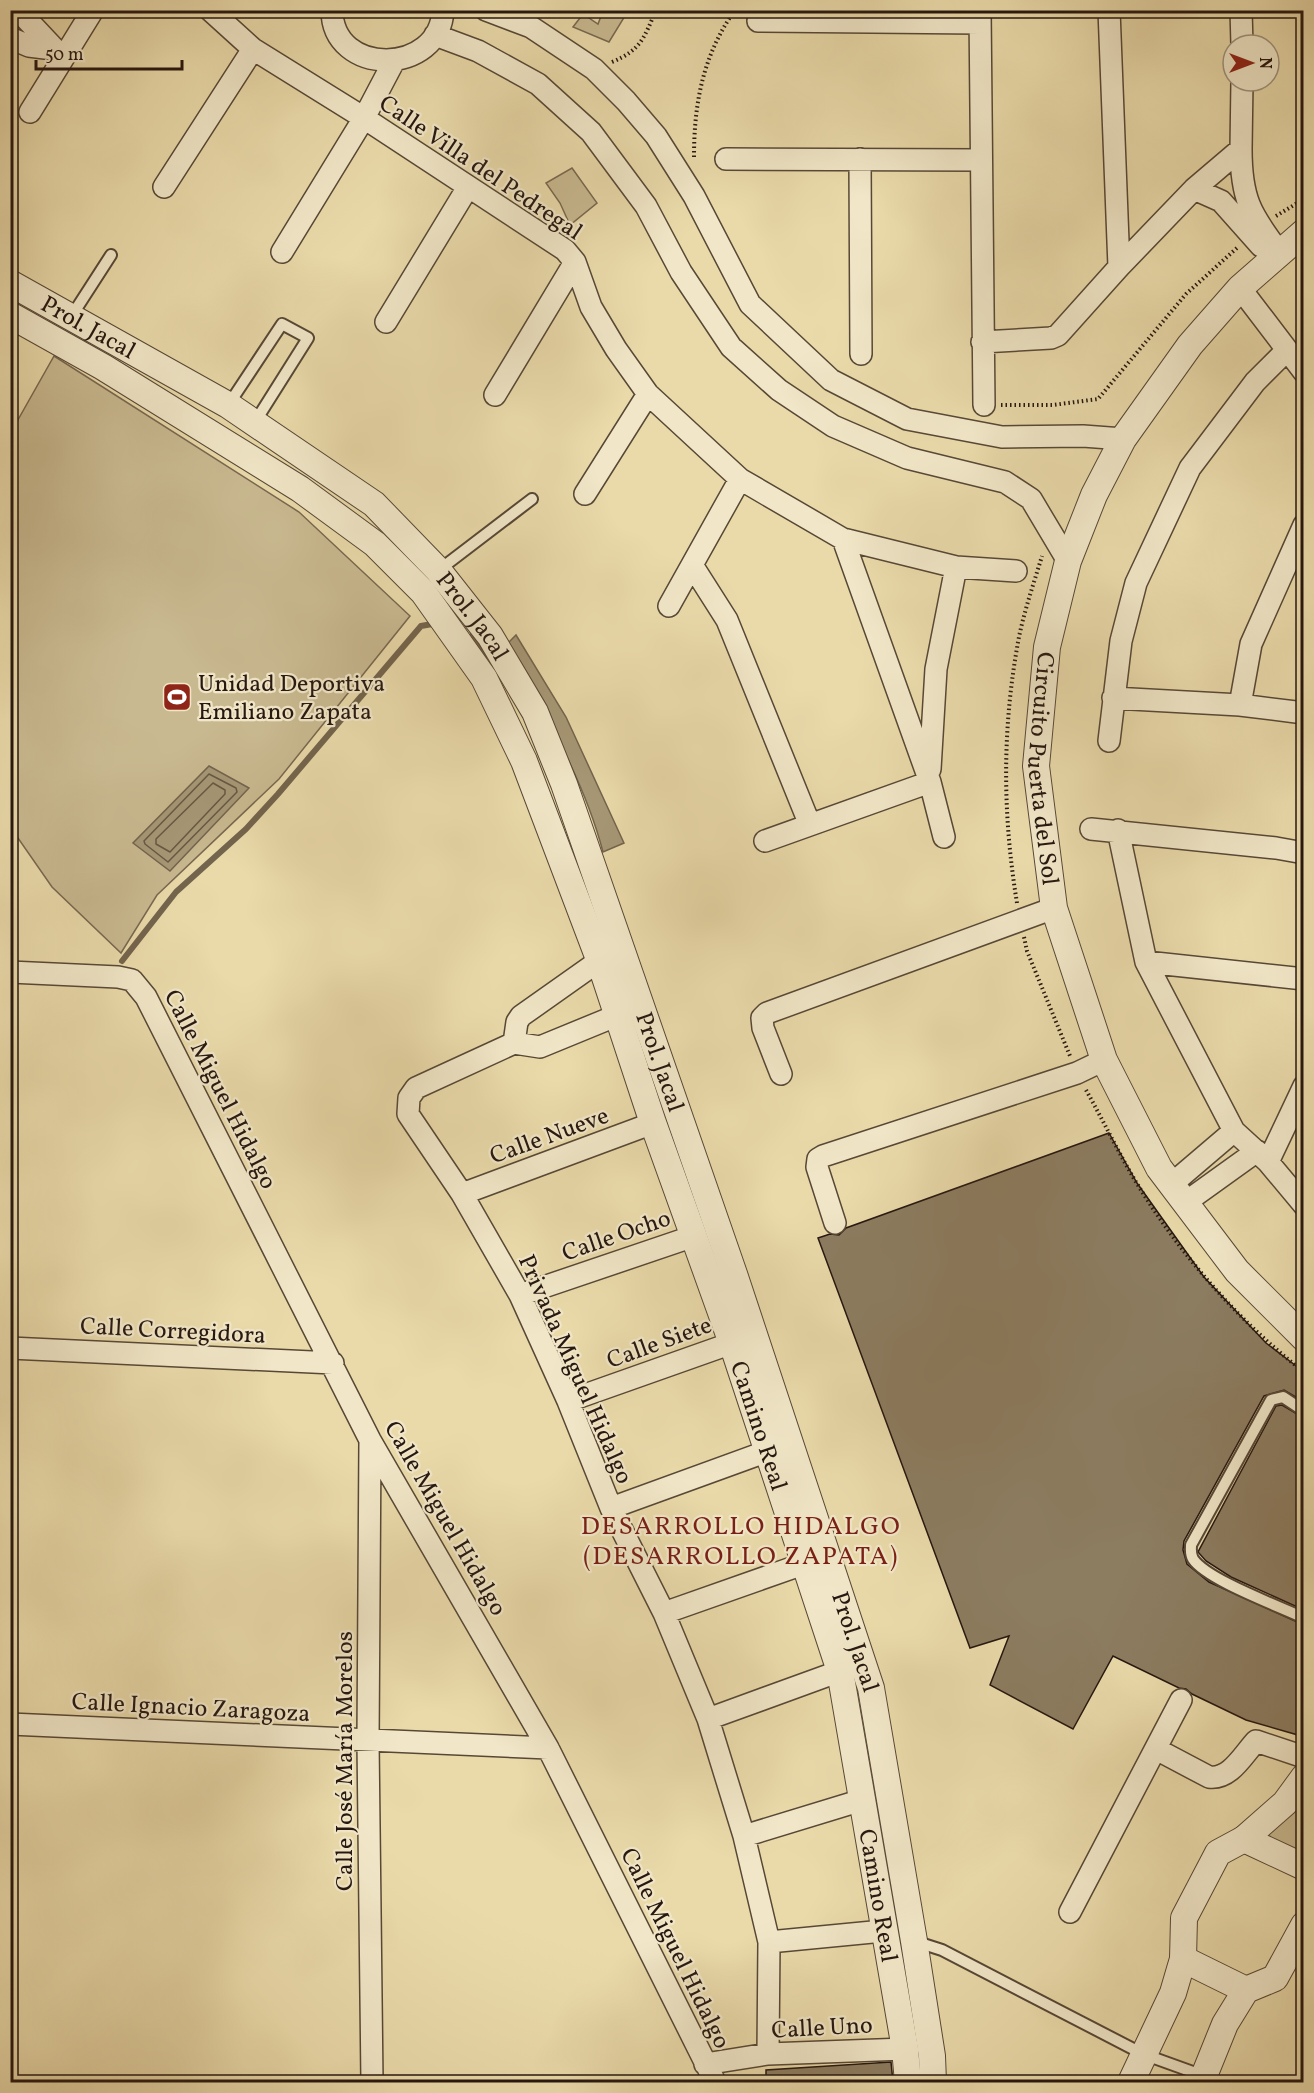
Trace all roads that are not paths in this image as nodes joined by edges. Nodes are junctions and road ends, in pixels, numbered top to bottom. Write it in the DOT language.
graph roads {
  1 [pos="18,10"];
  2 [pos="93,10"];
  3 [pos="210,10"];
  4 [pos="332,10"];
  5 [pos="443,10"];
  6 [pos="486,10"];
  7 [pos="1109,10"];
  8 [pos="1241,10"];
  9 [pos="980,17"];
  10 [pos="758,21"];
  11 [pos="1242,33"];
  12 [pos="435,35"];
  13 [pos="10,38"];
  14 [pos="254,49"];
  15 [pos="58,54"];
  16 [pos="394,61"];
  17 [pos="1242,93"];
  18 [pos="30,112"];
  19 [pos="364,118"];
  20 [pos="1241,149"];
  21 [pos="726,159"];
  22 [pos="860,159"];
  23 [pos="980,160"];
  24 [pos="164,187"];
  25 [pos="468,187"];
  26 [pos="1194,189"];
  27 [pos="1257,231"];
  28 [pos="1304,232"];
  29 [pos="282,252"];
  30 [pos="111,255"];
  31 [pos="1276,256"];
  32 [pos="575,262"];
  33 [pos="1119,267"];
  34 [pos="10,283"];
  35 [pos="1245,293"];
  36 [pos="10,315"];
  37 [pos="71,317"];
  38 [pos="386,322"];
  39 [pos="982,342"];
  40 [pos="119,345"];
  41 [pos="1286,351"];
  42 [pos="861,354"];
  43 [pos="103,367"];
  44 [pos="1304,372"];
  45 [pos="648,394"];
  46 [pos="495,395"];
  47 [pos="228,405"];
  48 [pos="984,405"];
  49 [pos="255,422"];
  50 [pos="1123,439"];
  51 [pos="740,479"];
  52 [pos="585,494"];
  53 [pos="532,499"];
  54 [pos="1304,525"];
  55 [pos="843,539"];
  56 [pos="1068,561"];
  57 [pos="692,565"];
  58 [pos="956,567"];
  59 [pos="438,570"];
  60 [pos="1016,571"];
  61 [pos="669,606"];
  62 [pos="1113,698"];
  63 [pos="1240,705"];
  64 [pos="1304,713"];
  65 [pos="1109,741"];
  66 [pos="930,782"];
  67 [pos="810,825"];
  68 [pos="1091,829"];
  69 [pos="1118,830"];
  70 [pos="944,837"];
  71 [pos="765,842"];
  72 [pos="1304,854"];
  73 [pos="1054,908"];
  74 [pos="621,946"];
  75 [pos="599,958"];
  76 [pos="1146,963"];
  77 [pos="10,972"];
  78 [pos="1304,979"];
  79 [pos="618,1015"];
  80 [pos="514,1042"];
  81 [pos="1104,1060"];
  82 [pos="781,1074"];
  83 [pos="1304,1086"];
  84 [pos="653,1123"];
  85 [pos="1234,1131"];
  86 [pos="1262,1156"];
  87 [pos="1187,1186"];
  88 [pos="462,1194"];
  89 [pos="1304,1205"];
  90 [pos="835,1223"];
  91 [pos="694,1236"];
  92 [pos="520,1295"];
  93 [pos="1304,1338"];
  94 [pos="732,1343"];
  95 [pos="10,1348"];
  96 [pos="333,1363"];
  97 [pos="568,1401"];
  98 [pos="1304,1411"];
  99 [pos="370,1440"];
  100 [pos="768,1451"];
  101 [pos="611,1508"];
  102 [pos="806,1563"];
  103 [pos="664,1613"];
  104 [pos="1304,1618"];
  105 [pos="840,1671"];
  106 [pos="1180,1700"];
  107 [pos="708,1719"];
  108 [pos="10,1724"];
  109 [pos="368,1741"];
  110 [pos="548,1748"];
  111 [pos="1156,1749"];
  112 [pos="1304,1757"];
  113 [pos="1304,1777"];
  114 [pos="862,1800"];
  115 [pos="744,1836"];
  116 [pos="1244,1839"];
  117 [pos="1304,1867"];
  118 [pos="1070,1912"];
  119 [pos="1304,1924"];
  120 [pos="883,1931"];
  121 [pos="914,1941"];
  122 [pos="768,1942"];
  123 [pos="1183,1959"];
  124 [pos="1246,1990"];
  125 [pos="905,2049"];
  126 [pos="768,2054"];
  127 [pos="1143,2054"];
  128 [pos="710,2073"];
  129 [pos="1204,2079"];
  130 [pos="372,2082"];
  131 [pos="908,2082"];
  132 [pos="933,2082"];
  133 [pos="1131,2082"];
  1 -- 15 [label="street"];
  2 -- 15 [label="street"];
  3 -- 14 [label="street, Calle Villa del Pedregal"];
  4 -- 16 [label="street"];
  5 -- 12 [label="street"];
  6 -- 50 [label="street"];
  7 -- 33 [label="street"];
  8 -- 11 [label="street"];
  9 -- 10 [label="street"];
  9 -- 23 [label="street"];
  12 -- 16 [label="street"];
  12 -- 56 [label="street"];
  13 -- 15 [label="street"];
  14 -- 19 [label="street, Calle Villa del Pedregal"];
  14 -- 24 [label="street"];
  15 -- 18 [label="street"];
  16 -- 19 [label="street"];
  17 -- 20 [label="street"];
  19 -- 25 [label="street, Calle Villa del Pedregal"];
  19 -- 29 [label="street"];
  20 -- 26 [label="street"];
  20 -- 27 [label="street"];
  21 -- 22 [label="street"];
  22 -- 23 [label="street"];
  22 -- 42 [label="street"];
  23 -- 39 [label="street"];
  25 -- 32 [label="street, Calle Villa del Pedregal"];
  25 -- 38 [label="street"];
  26 -- 27 [label="street"];
  26 -- 33 [label="street"];
  27 -- 31 [label="street"];
  28 -- 31 [label="street, Circuito Puerta del Sol"];
  30 -- 37 [label="lane"];
  31 -- 35 [label="street, Circuito Puerta del Sol"];
  32 -- 45 [label="street, Calle Villa del Pedregal"];
  32 -- 46 [label="street"];
  33 -- 39 [label="street"];
  34 -- 37 [label="street, Prol. Jacal"];
  35 -- 41 [label="street"];
  35 -- 50 [label="street, Circuito Puerta del Sol"];
  36 -- 43 [label="street, Prol. Jacal"];
  37 -- 40 [label="street, Prol. Jacal"];
  39 -- 48 [label="street"];
  40 -- 43 [label="street"];
  40 -- 47 [label="street, Prol. Jacal"];
  41 -- 44 [label="street"];
  41 -- 62 [label="street"];
  43 -- 75 [label="street, Prol. Jacal"];
  45 -- 51 [label="street, Calle Villa del Pedregal"];
  45 -- 52 [label="street"];
  47 -- 49 [label="street, Prol. Jacal"];
  47 -- 49 [label="lane"];
  49 -- 59 [label="street, Prol. Jacal"];
  50 -- 56 [label="street, Circuito Puerta del Sol"];
  51 -- 55 [label="street, Calle Villa del Pedregal"];
  51 -- 57 [label="street"];
  53 -- 59 [label="lane"];
  54 -- 63 [label="street"];
  55 -- 58 [label="street, Calle Villa del Pedregal"];
  55 -- 66 [label="street"];
  56 -- 73 [label="street, Circuito Puerta del Sol"];
  57 -- 61 [label="street"];
  57 -- 67 [label="street"];
  58 -- 60 [label="street, Calle Villa del Pedregal"];
  58 -- 66 [label="street"];
  59 -- 74 [label="street, Prol. Jacal"];
  62 -- 63 [label="street"];
  62 -- 65 [label="street"];
  63 -- 64 [label="street"];
  66 -- 67 [label="street"];
  66 -- 70 [label="street"];
  67 -- 71 [label="street"];
  68 -- 69 [label="street"];
  69 -- 72 [label="street"];
  69 -- 76 [label="street"];
  73 -- 81 [label="street, Circuito Puerta del Sol"];
  73 -- 82 [label="street, Circuito Puerta del Sol"];
  74 -- 75 [label="street"];
  74 -- 121 [label="street, Prol. Jacal"];
  75 -- 79 [label="street, Camino Real"];
  75 -- 80 [label="street"];
  76 -- 78 [label="street"];
  76 -- 85 [label="street"];
  77 -- 96 [label="street, Calle Miguel Hidalgo"];
  79 -- 80 [label="street"];
  79 -- 84 [label="street, Camino Real"];
  80 -- 88 [label="street, Privada Miguel Hidalgo"];
  81 -- 87 [label="street, Circuito Puerta del Sol"];
  81 -- 90 [label="street"];
  83 -- 86 [label="street"];
  84 -- 88 [label="street, Calle Nueve"];
  84 -- 91 [label="street, Camino Real"];
  85 -- 86 [label="street"];
  85 -- 87 [label="street"];
  86 -- 87 [label="street"];
  86 -- 89 [label="street"];
  87 -- 93 [label="street, Circuito Puerta del Sol"];
  88 -- 92 [label="street, Privada Miguel Hidalgo"];
  91 -- 92 [label="street, Calle Ocho"];
  91 -- 94 [label="street, Camino Real"];
  92 -- 97 [label="street, Privada Miguel Hidalgo"];
  94 -- 97 [label="street, Calle Siete"];
  94 -- 100 [label="street, Camino Real"];
  95 -- 96 [label="street, Calle Corregidora"];
  96 -- 99 [label="street, Calle Miguel Hidalgo"];
  97 -- 101 [label="street, Privada Miguel Hidalgo"];
  98 -- 104 [label="lane"];
  99 -- 109 [label="street, Calle José María Morelos"];
  99 -- 110 [label="street, Calle Miguel Hidalgo"];
  100 -- 101 [label="street"];
  100 -- 102 [label="street, Camino Real"];
  101 -- 103 [label="street, Privada Miguel Hidalgo"];
  102 -- 103 [label="street"];
  102 -- 105 [label="street, Camino Real"];
  103 -- 107 [label="street, Privada Miguel Hidalgo"];
  105 -- 107 [label="street"];
  105 -- 114 [label="street, Camino Real"];
  106 -- 111 [label="street"];
  107 -- 115 [label="street, Privada Miguel Hidalgo"];
  108 -- 109 [label="street, Calle Ignacio Zaragoza"];
  109 -- 110 [label="street, Calle Ignacio Zaragoza"];
  109 -- 130 [label="street, Calle José María Morelos"];
  110 -- 128 [label="street, Calle Miguel Hidalgo"];
  111 -- 112 [label="street"];
  111 -- 118 [label="street"];
  113 -- 116 [label="street"];
  114 -- 115 [label="street"];
  114 -- 120 [label="street, Camino Real"];
  115 -- 122 [label="street, Privada Miguel Hidalgo"];
  116 -- 117 [label="street"];
  116 -- 123 [label="street"];
  119 -- 124 [label="street"];
  120 -- 122 [label="street"];
  120 -- 125 [label="street, Camino Real"];
  121 -- 127 [label="lane"];
  121 -- 132 [label="street, Prol. Jacal"];
  122 -- 126 [label="street, Privada Miguel Hidalgo"];
  123 -- 124 [label="street"];
  123 -- 127 [label="street"];
  124 -- 129 [label="street"];
  125 -- 126 [label="street, Calle Uno"];
  125 -- 131 [label="street, Camino Real"];
  126 -- 128 [label="street, Calle Uno"];
  127 -- 129 [label="lane"];
  127 -- 133 [label="street"];
}
